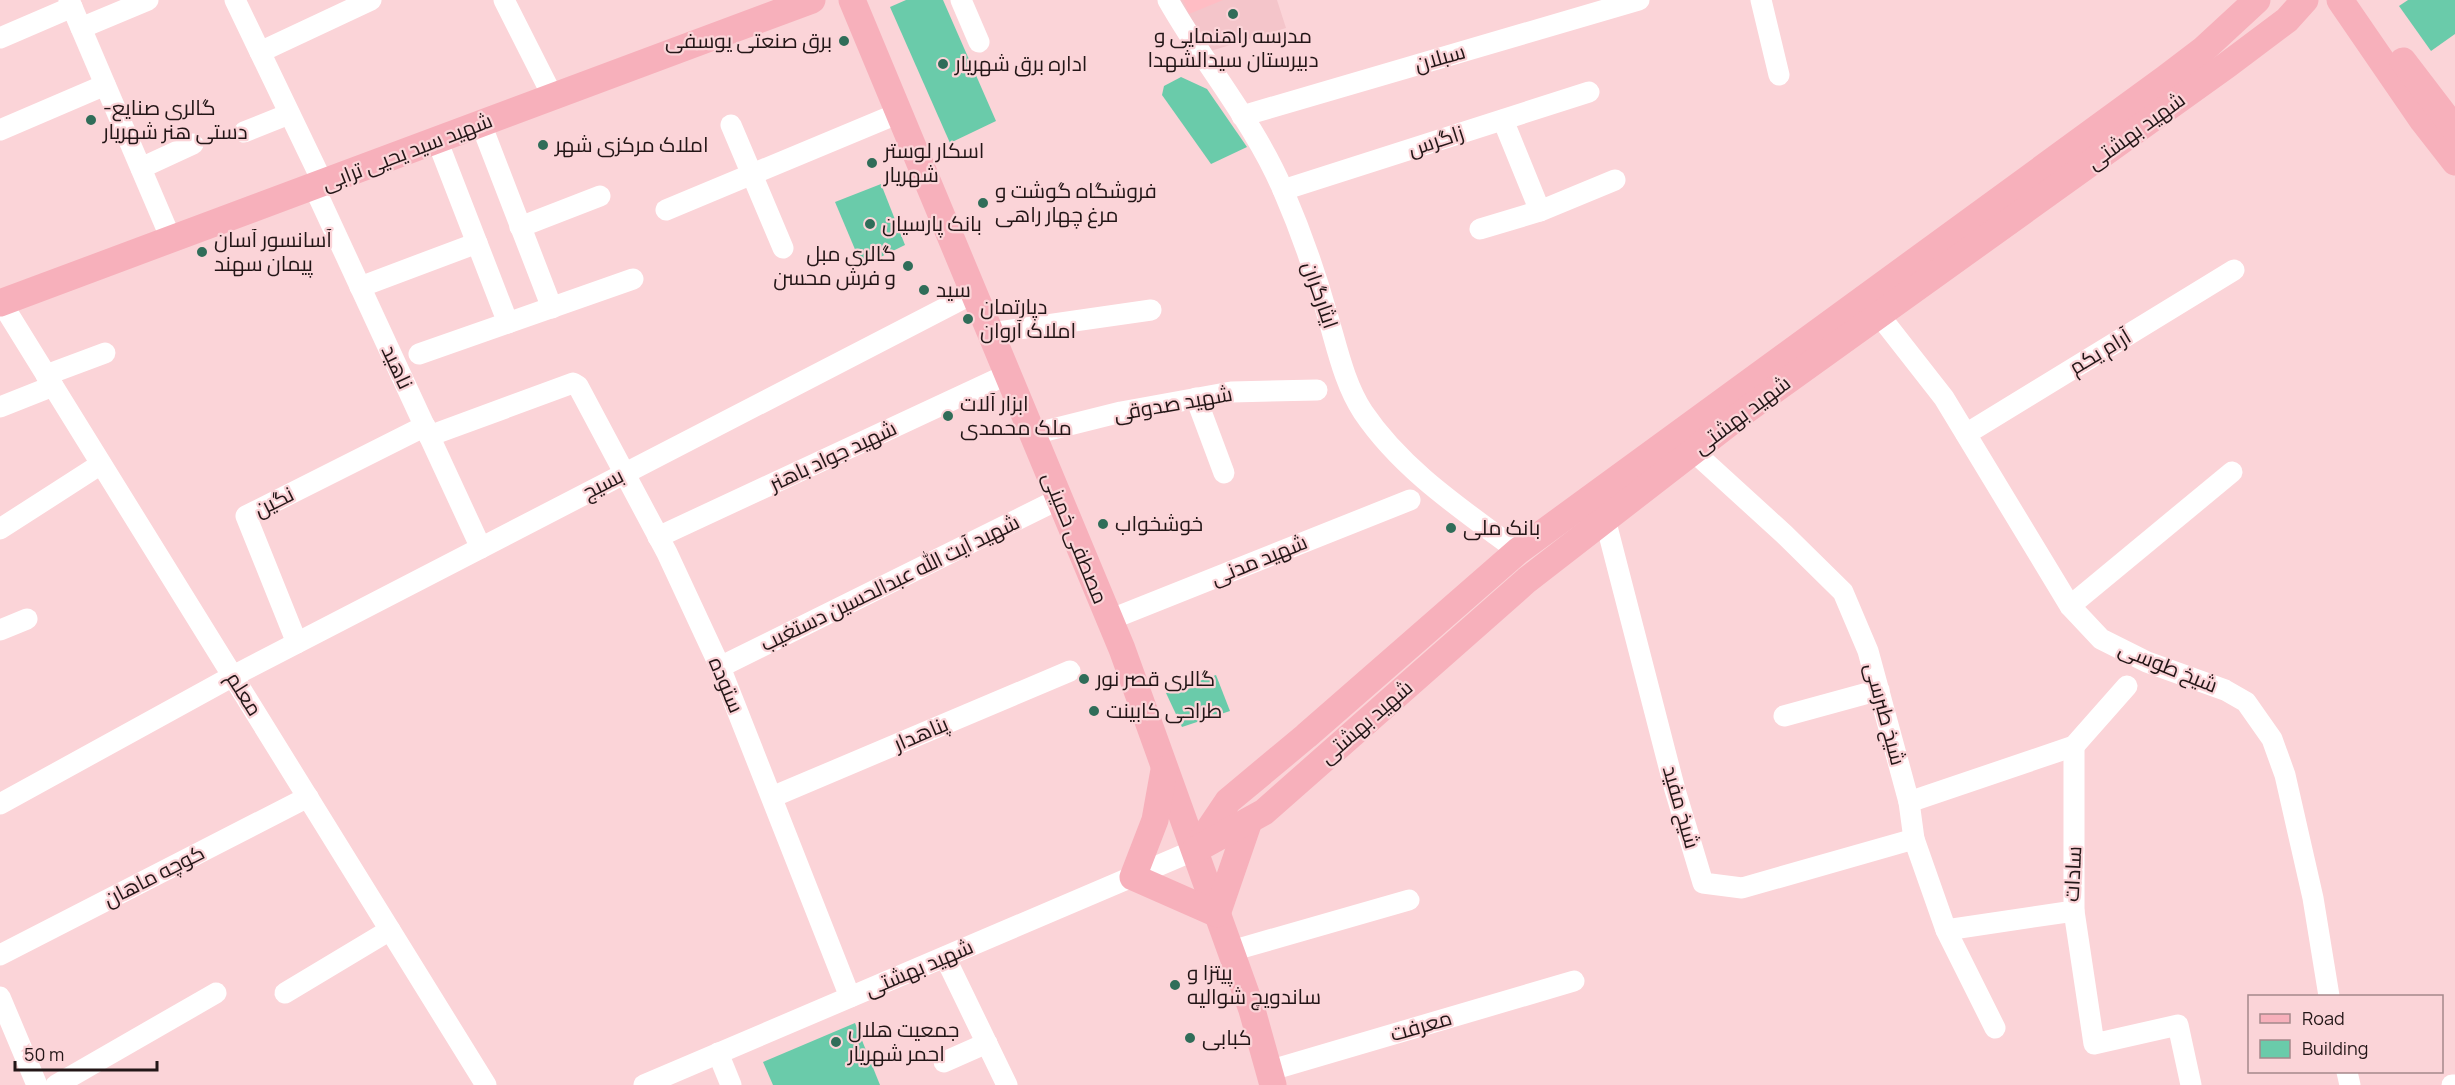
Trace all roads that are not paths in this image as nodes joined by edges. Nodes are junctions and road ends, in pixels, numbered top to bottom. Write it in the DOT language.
graph roads {
  1 [pos="148,0"];
  2 [pos="235,0"];
  3 [pos="371,0"];
  4 [pos="504,0"];
  5 [pos="812,0"];
  6 [pos="852,0"];
  7 [pos="961,0"];
  8 [pos="1168,0"];
  9 [pos="1639,0"];
  10 [pos="1761,0"];
  11 [pos="2257,0"];
  12 [pos="2306,0"];
  13 [pos="2340,0"];
  14 [pos="2363,0"];
  15 [pos="71,4"];
  16 [pos="2288,10"];
  17 [pos="81,28"];
  18 [pos="0,38"];
  19 [pos="979,42"];
  20 [pos="260,52"];
  21 [pos="1779,75"];
  22 [pos="105,85"];
  23 [pos="1589,93"];
  24 [pos="553,97"];
  25 [pos="899,113"];
  26 [pos="289,114"];
  27 [pos="1242,116"];
  28 [pos="1503,120"];
  29 [pos="481,124"];
  30 [pos="731,125"];
  31 [pos="2455,129"];
  32 [pos="0,130"];
  33 [pos="244,132"];
  34 [pos="437,140"];
  35 [pos="193,144"];
  36 [pos="2455,162"];
  37 [pos="141,168"];
  38 [pos="752,174"];
  39 [pos="1616,180"];
  40 [pos="318,185"];
  41 [pos="1283,190"];
  42 [pos="600,196"];
  43 [pos="666,210"];
  44 [pos="1540,210"];
  45 [pos="520,226"];
  46 [pos="1480,229"];
  47 [pos="171,239"];
  48 [pos="477,243"];
  49 [pos="783,248"];
  50 [pos="2234,270"];
  51 [pos="633,279"];
  52 [pos="360,287"];
  53 [pos="974,293"];
  54 [pos="1,302"];
  55 [pos="1151,310"];
  56 [pos="542,312"];
  57 [pos="1879,315"];
  58 [pos="508,324"];
  59 [pos="991,333"];
  60 [pos="105,353"];
  61 [pos="419,354"];
  62 [pos="1008,374"];
  63 [pos="50,380"];
  64 [pos="1317,390"];
  65 [pos="1196,398"];
  66 [pos="0,407"];
  67 [pos="427,431"];
  68 [pos="1033,434"];
  69 [pos="1966,434"];
  70 [pos="1693,451"];
  71 [pos="101,464"];
  72 [pos="2232,472"];
  73 [pos="1224,473"];
  74 [pos="624,474"];
  75 [pos="1059,499"];
  76 [pos="1410,500"];
  77 [pos="1605,519"];
  78 [pos="0,530"];
  79 [pos="658,537"];
  80 [pos="481,548"];
  81 [pos="1518,551"];
  82 [pos="2070,606"];
  83 [pos="27,619"];
  84 [pos="1109,620"];
  85 [pos="0,630"];
  86 [pos="297,643"];
  87 [pos="720,667"];
  88 [pos="1070,671"];
  89 [pos="233,676"];
  90 [pos="2127,686"];
  91 [pos="1879,690"];
  92 [pos="1784,716"];
  93 [pos="2074,746"];
  94 [pos="1164,769"];
  95 [pos="308,797"];
  96 [pos="772,797"];
  97 [pos="1909,802"];
  98 [pos="0,804"];
  99 [pos="1249,821"];
  100 [pos="1914,839"];
  101 [pos="1195,850"];
  102 [pos="1133,877"];
  103 [pos="1409,900"];
  104 [pos="2074,911"];
  105 [pos="1217,914"];
  106 [pos="390,930"];
  107 [pos="1946,930"];
  108 [pos="1231,951"];
  109 [pos="0,955"];
  110 [pos="945,957"];
  111 [pos="1574,981"];
  112 [pos="216,993"];
  113 [pos="285,993"];
  114 [pos="2329,995"];
  115 [pos="0,997"];
  116 [pos="850,997"];
  117 [pos="5,1020"];
  118 [pos="1995,1028"];
  119 [pos="987,1043"];
  120 [pos="718,1053"];
  121 [pos="944,1062"];
  122 [pos="1271,1078"];
  123 [pos="37,1085"];
  124 [pos="56,1085"];
  125 [pos="486,1085"];
  126 [pos="644,1085"];
  127 [pos="731,1085"];
  128 [pos="1007,1085"];
  129 [pos="2191,1085"];
  1 -- 17 [label="street"];
  2 -- 20 [label="street, ناهید"];
  3 -- 20 [label="street"];
  4 -- 24 [label="street"];
  5 -- 24 [label="main road, شهید سید یحیی ترابی"];
  6 -- 25 [label="main road, مصطفی خمینی"];
  7 -- 19 [label="street"];
  8 -- 27 [label="street, ایثارگران"];
  9 -- 27 [label="street, سبلان"];
  10 -- 21 [label="street"];
  11 -- 81 [label="main road, شهید بهشتی"];
  12 -- 16 [label="main road, شهید بهشتی"];
  13 -- 36 [label="main road"];
  14 -- 31 [label="main road"];
  15 -- 17 [label="street"];
  15 -- 18 [label="street"];
  16 -- 57 [label="main road, شهید بهشتی"];
  17 -- 22 [label="street"];
  20 -- 26 [label="street, ناهید"];
  22 -- 32 [label="street"];
  22 -- 37 [label="street"];
  23 -- 28 [label="street, زاگرس"];
  24 -- 29 [label="main road, شهید سید یحیی ترابی"];
  25 -- 38 [label="street"];
  25 -- 53 [label="main road, مصطفی خمینی"];
  26 -- 33 [label="street"];
  26 -- 40 [label="street, ناهید"];
  27 -- 41 [label="street, ایثارگران"];
  28 -- 41 [label="street, زاگرس"];
  28 -- 44 [label="street"];
  29 -- 34 [label="main road, شهید سید یحیی ترابی"];
  29 -- 45 [label="street"];
  30 -- 38 [label="street"];
  34 -- 40 [label="main road, شهید سید یحیی ترابی"];
  34 -- 48 [label="street"];
  35 -- 37 [label="street"];
  37 -- 47 [label="street"];
  38 -- 43 [label="street"];
  38 -- 49 [label="street"];
  39 -- 44 [label="street"];
  40 -- 47 [label="main road, شهید سید یحیی ترابی"];
  40 -- 52 [label="street, ناهید"];
  41 -- 81 [label="street, ایثارگران"];
  42 -- 45 [label="street"];
  44 -- 46 [label="street"];
  45 -- 56 [label="street"];
  47 -- 54 [label="main road, شهید سید یحیی ترابی"];
  48 -- 52 [label="street"];
  48 -- 58 [label="street"];
  50 -- 69 [label="street, آرام یکم"];
  51 -- 56 [label="street"];
  52 -- 67 [label="street, ناهید"];
  53 -- 59 [label="main road, مصطفی خمینی"];
  53 -- 74 [label="street, بسیج"];
  54 -- 63 [label="street, معلم"];
  55 -- 59 [label="street"];
  56 -- 58 [label="street"];
  57 -- 69 [label="street, شیخ طوسی"];
  57 -- 70 [label="main road, شهید بهشتی"];
  58 -- 61 [label="street"];
  59 -- 62 [label="main road, مصطفی خمینی"];
  60 -- 63 [label="street"];
  62 -- 68 [label="main road, مصطفی خمینی"];
  62 -- 79 [label="street, شهید جواد باهنر"];
  63 -- 66 [label="street"];
  63 -- 71 [label="street, معلم"];
  64 -- 65 [label="street, شهید صدوقی"];
  65 -- 68 [label="street, شهید صدوقی"];
  65 -- 73 [label="street"];
  67 -- 74 [label="street, ستوده"];
  67 -- 80 [label="street, ناهید"];
  67 -- 86 [label="street, نگین"];
  68 -- 75 [label="main road, مصطفی خمینی"];
  69 -- 82 [label="street, شیخ طوسی"];
  70 -- 77 [label="main road, شهید بهشتی"];
  70 -- 91 [label="street, شیخ طبرسی"];
  71 -- 78 [label="street"];
  71 -- 89 [label="street, معلم"];
  72 -- 82 [label="street"];
  74 -- 79 [label="street, ستوده"];
  74 -- 80 [label="street, بسیج"];
  75 -- 84 [label="main road, مصطفی خمینی"];
  75 -- 87 [label="street, شهید آیت الله عبدالحسین دستغیب"];
  76 -- 84 [label="street, شهید مدنی"];
  77 -- 99 [label="main road, شهید بهشتی"];
  77 -- 100 [label="street, شیخ مفید"];
  79 -- 87 [label="street, ستوده"];
  80 -- 86 [label="street, بسیج"];
  81 -- 101 [label="main road, شهید بهشتی"];
  82 -- 114 [label="street, شیخ طوسی"];
  83 -- 85 [label="street"];
  84 -- 94 [label="main road, مصطفی خمینی"];
  86 -- 89 [label="street, بسیج"];
  87 -- 96 [label="street, ستوده"];
  88 -- 96 [label="street, پناهدار"];
  89 -- 95 [label="street, معلم"];
  89 -- 98 [label="street, بسیج"];
  90 -- 93 [label="street"];
  91 -- 92 [label="street"];
  91 -- 97 [label="street, شیخ طبرسی"];
  93 -- 97 [label="street"];
  93 -- 104 [label="street, سادات"];
  94 -- 101 [label="main road, مصطفی خمینی"];
  94 -- 102 [label="main road"];
  95 -- 106 [label="street, معلم"];
  95 -- 109 [label="street, کوچه ماهان"];
  96 -- 116 [label="street, ستوده"];
  97 -- 100 [label="street, شیخ طبرسی"];
  99 -- 101 [label="main road, شهید بهشتی"];
  99 -- 105 [label="main road"];
  100 -- 107 [label="street, شیخ طبرسی"];
  101 -- 102 [label="street, شهید بهشتی"];
  101 -- 105 [label="main road, مصطفی خمینی"];
  102 -- 105 [label="main road"];
  102 -- 110 [label="street, شهید بهشتی"];
  103 -- 108 [label="street"];
  104 -- 107 [label="street, سادات"];
  104 -- 129 [label="street"];
  105 -- 108 [label="main road, مصطفی خمینی"];
  106 -- 113 [label="street"];
  106 -- 125 [label="street, معلم"];
  107 -- 118 [label="street, شیخ طبرسی"];
  108 -- 122 [label="main road, مصطفی خمینی"];
  110 -- 116 [label="street, شهید بهشتی"];
  110 -- 119 [label="street"];
  111 -- 122 [label="street, معرفت"];
  112 -- 124 [label="street"];
  115 -- 117 [label="street"];
  116 -- 120 [label="street, شهید بهشتی"];
  117 -- 123 [label="street"];
  119 -- 121 [label="street"];
  119 -- 128 [label="street"];
  120 -- 126 [label="street, شهید بهشتی"];
  120 -- 127 [label="street"];
}
